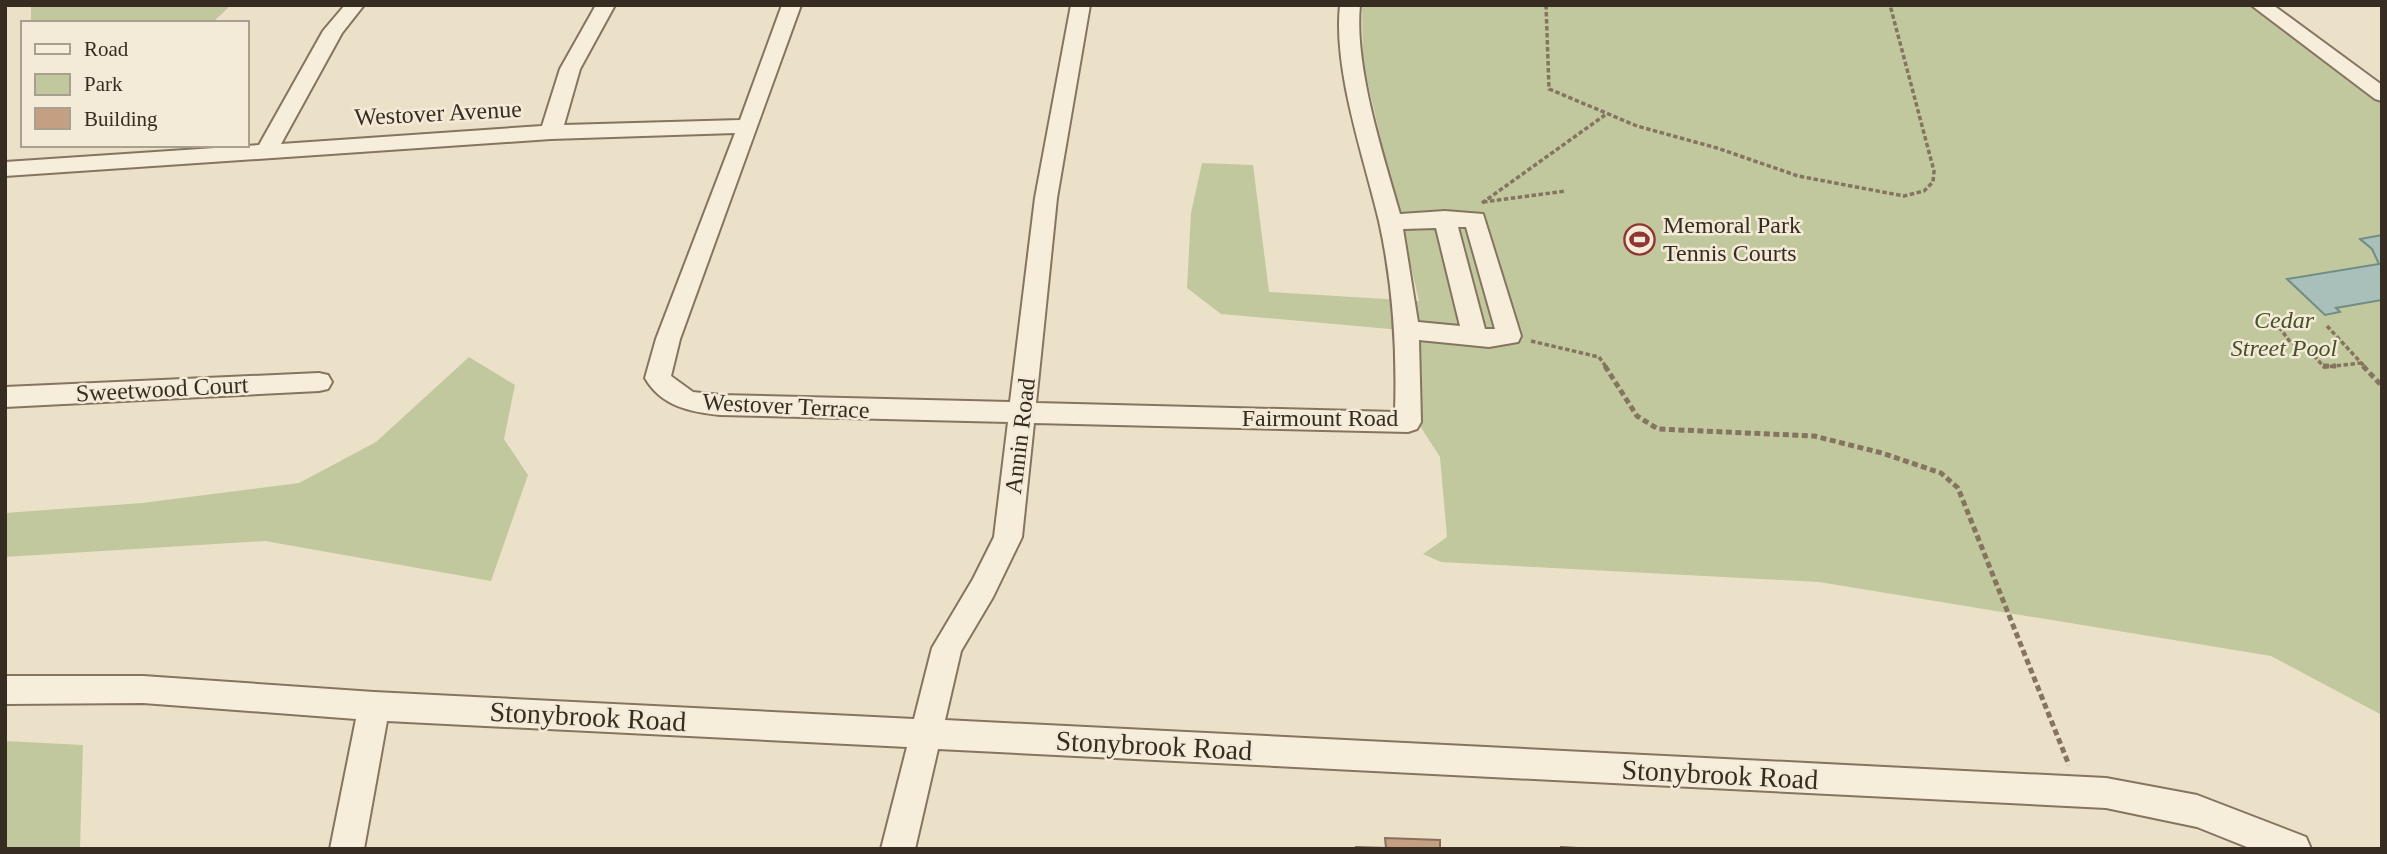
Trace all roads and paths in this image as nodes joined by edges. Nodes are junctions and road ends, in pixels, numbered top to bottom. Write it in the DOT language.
graph roads {
  1 [pos="355,5"];
  2 [pos="606,5"];
  3 [pos="792,5"];
  4 [pos="1081,5"];
  5 [pos="1350,5"];
  6 [pos="1546,5"];
  7 [pos="1890,5"];
  8 [pos="2260,5"];
  9 [pos="2382,95"];
  10 [pos="1606,114"];
  11 [pos="746,126"];
  12 [pos="551,132"];
  13 [pos="267,150"];
  14 [pos="5,169"];
  15 [pos="1566,191"];
  16 [pos="1478,210"];
  17 [pos="1446,219"];
  18 [pos="1390,222"];
  19 [pos="2327,326"];
  20 [pos="2279,327"];
  21 [pos="1404,330"];
  22 [pos="1475,336"];
  23 [pos="1509,336"];
  24 [pos="2361,363"];
  25 [pos="318,382"];
  26 [pos="2382,386"];
  27 [pos="5,397"];
  28 [pos="1023,414"];
  29 [pos="5,690"];
  30 [pos="374,706"];
  31 [pos="925,733"];
  32 [pos="2081,792"];
  33 [pos="347,849"];
  34 [pos="898,849"];
  35 [pos="2294,849"];
  1 -- 13 [label="street"];
  2 -- 12 [label="street"];
  3 -- 11 [label="street"];
  4 -- 28 [label="street, Annin Road"];
  5 -- 18 [label="street, Fairmount Road"];
  6 -- 10 [label="path"];
  7 -- 10 [label="path"];
  8 -- 9 [label="street"];
  10 -- 16 [label="path"];
  11 -- 12 [label="street, Westover Avenue"];
  11 -- 28 [label="street, Westover Terrace"];
  12 -- 13 [label="street, Westover Avenue"];
  13 -- 14 [label="street, Westover Avenue"];
  15 -- 16 [label="path"];
  16 -- 17 [label="street"];
  16 -- 23 [label="street"];
  17 -- 18 [label="street"];
  17 -- 22 [label="street"];
  18 -- 21 [label="street, Fairmount Road"];
  19 -- 24 [label="path"];
  20 -- 24 [label="path"];
  21 -- 22 [label="street"];
  21 -- 28 [label="street, Fairmount Road"];
  22 -- 23 [label="street"];
  23 -- 32 [label="path"];
  24 -- 26 [label="path"];
  25 -- 27 [label="street, Sweetwood Court"];
  28 -- 31 [label="street, Annin Road"];
  29 -- 30 [label="street, Stonybrook Road"];
  30 -- 31 [label="street, Stonybrook Road"];
  30 -- 33 [label="street"];
  31 -- 32 [label="street, Stonybrook Road"];
  31 -- 34 [label="street, Annin Road"];
  32 -- 35 [label="street, Stonybrook Road"];
}
